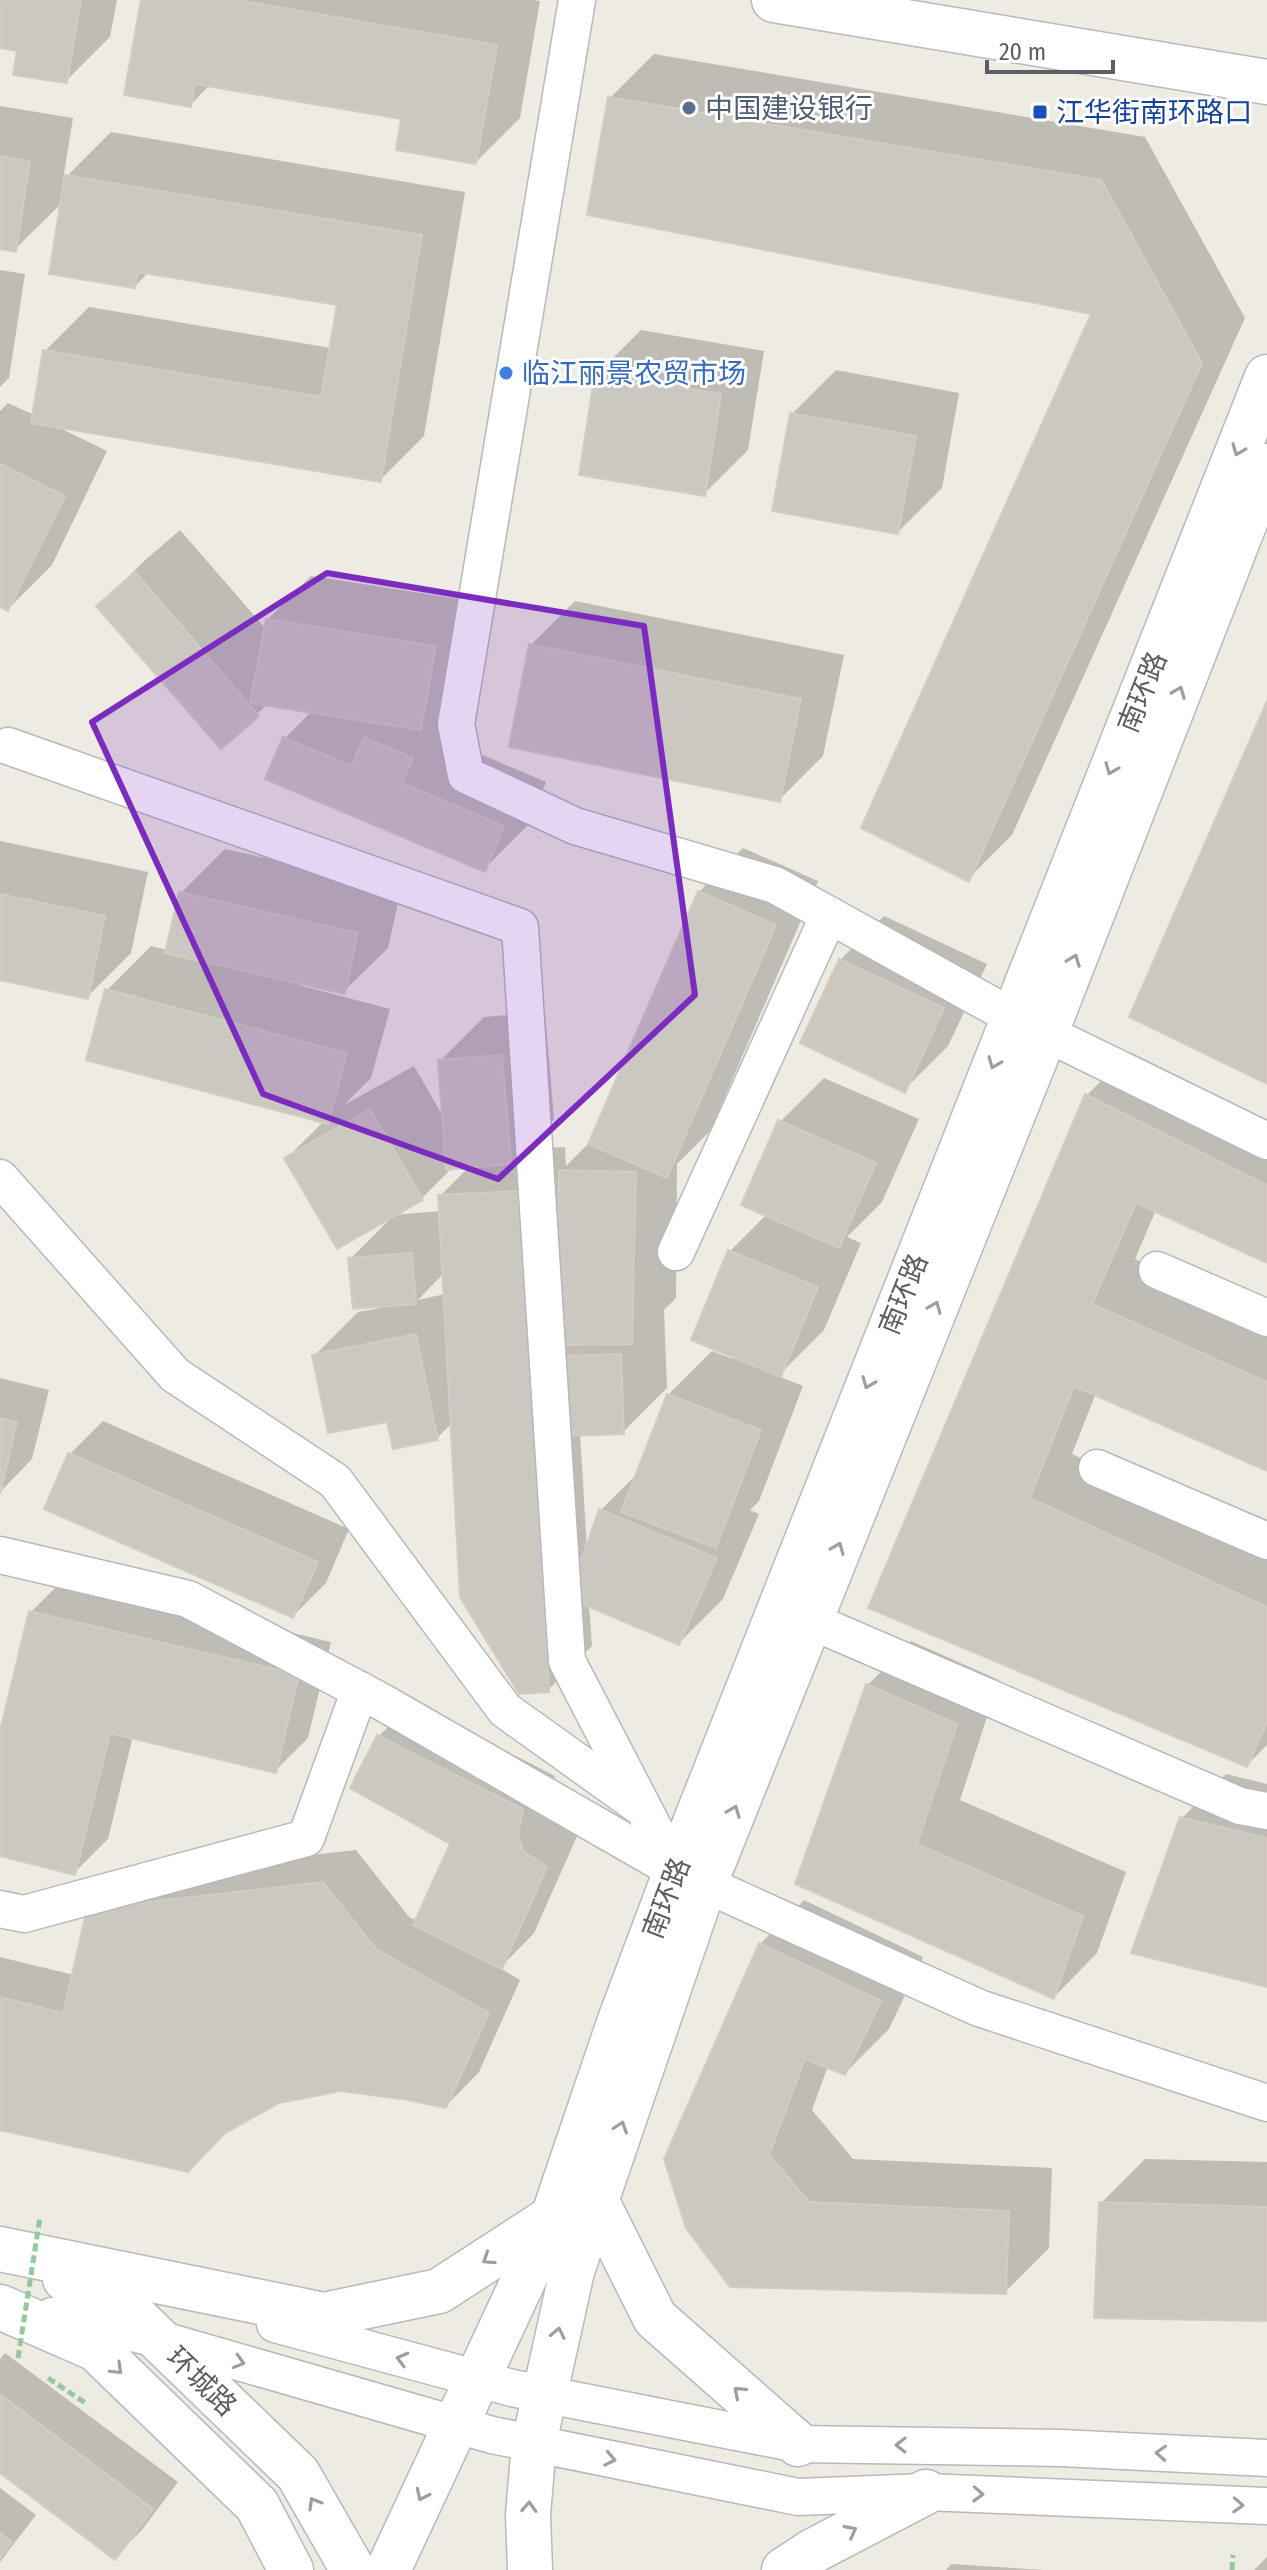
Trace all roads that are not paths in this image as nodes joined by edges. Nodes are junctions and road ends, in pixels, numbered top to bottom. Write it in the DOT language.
graph roads {
  1 [pos="577,0"];
  2 [pos="774,0"];
  3 [pos="1267,82"];
  4 [pos="1267,378"];
  5 [pos="1267,466"];
  6 [pos="8,746"];
  7 [pos="829,915"];
  8 [pos="1029,1025"];
  9 [pos="1267,1141"];
  10 [pos="0,1178"];
  11 [pos="676,1252"];
  12 [pos="1157,1270"];
  13 [pos="1267,1318"];
  14 [pos="1097,1468"];
  15 [pos="1267,1541"];
  16 [pos="0,1555"];
  17 [pos="794,1614"];
  18 [pos="360,1690"];
  19 [pos="645,1811"];
  20 [pos="1267,1811"];
  21 [pos="691,1877"];
  22 [pos="0,1909"];
  23 [pos="1267,2103"];
  24 [pos="596,2200"];
  25 [pos="553,2217"];
  26 [pos="0,2249"];
  27 [pos="0,2305"];
  28 [pos="159,2339"];
  29 [pos="477,2379"];
  30 [pos="545,2395"];
  31 [pos="456,2425"];
  32 [pos="534,2443"];
  33 [pos="798,2444"];
  34 [pos="1267,2458"];
  35 [pos="926,2492"];
  36 [pos="1267,2506"];
  37 [pos="291,2570"];
  38 [pos="353,2570"];
  39 [pos="388,2570"];
  40 [pos="530,2570"];
  41 [pos="784,2570"];
  1 -- 7 [label="street"];
  2 -- 3 [label="main road"];
  4 -- 8 [label="main road, 南环路, one-way"];
  8 -- 5 [label="main road, 南环路, one-way"];
  6 -- 19 [label="street"];
  7 -- 8 [label="street"];
  7 -- 11 [label="street"];
  8 -- 9 [label="street"];
  8 -- 17 [label="main road, 南环路"];
  10 -- 19 [label="street"];
  12 -- 13 [label="street"];
  14 -- 15 [label="street"];
  16 -- 18 [label="street"];
  17 -- 20 [label="street"];
  17 -- 21 [label="main road, 南环路"];
  18 -- 21 [label="street"];
  18 -- 22 [label="street"];
  19 -- 21 [label="street"];
  21 -- 23 [label="street"];
  24 -- 21 [label="main road, 南环路, one-way"];
  21 -- 25 [label="main road, 南环路"];
  30 -- 24 [label="main road, 南环路, one-way"];
  33 -- 24 [label="main road, one-way"];
  25 -- 26 [label="main road, one-way"];
  25 -- 29 [label="main road, 南环路"];
  26 -- 28 [label="main road, 环城路"];
  29 -- 26 [label="street, one-way"];
  27 -- 28 [label="street"];
  27 -- 37 [label="main road, 环城路, one-way"];
  28 -- 31 [label="street, one-way"];
  38 -- 28 [label="main road, 环城路, one-way"];
  29 -- 30 [label="street"];
  29 -- 31 [label="main road, 南环路"];
  30 -- 32 [label="main road, 南环路"];
  30 -- 33 [label="street"];
  31 -- 32 [label="street"];
  31 -- 39 [label="main road, 南环路, one-way"];
  32 -- 35 [label="street, one-way"];
  40 -- 32 [label="main road, 南环路, one-way"];
  34 -- 33 [label="street, one-way"];
  35 -- 36 [label="street, one-way"];
  41 -- 35 [label="main road, one-way"];
}
